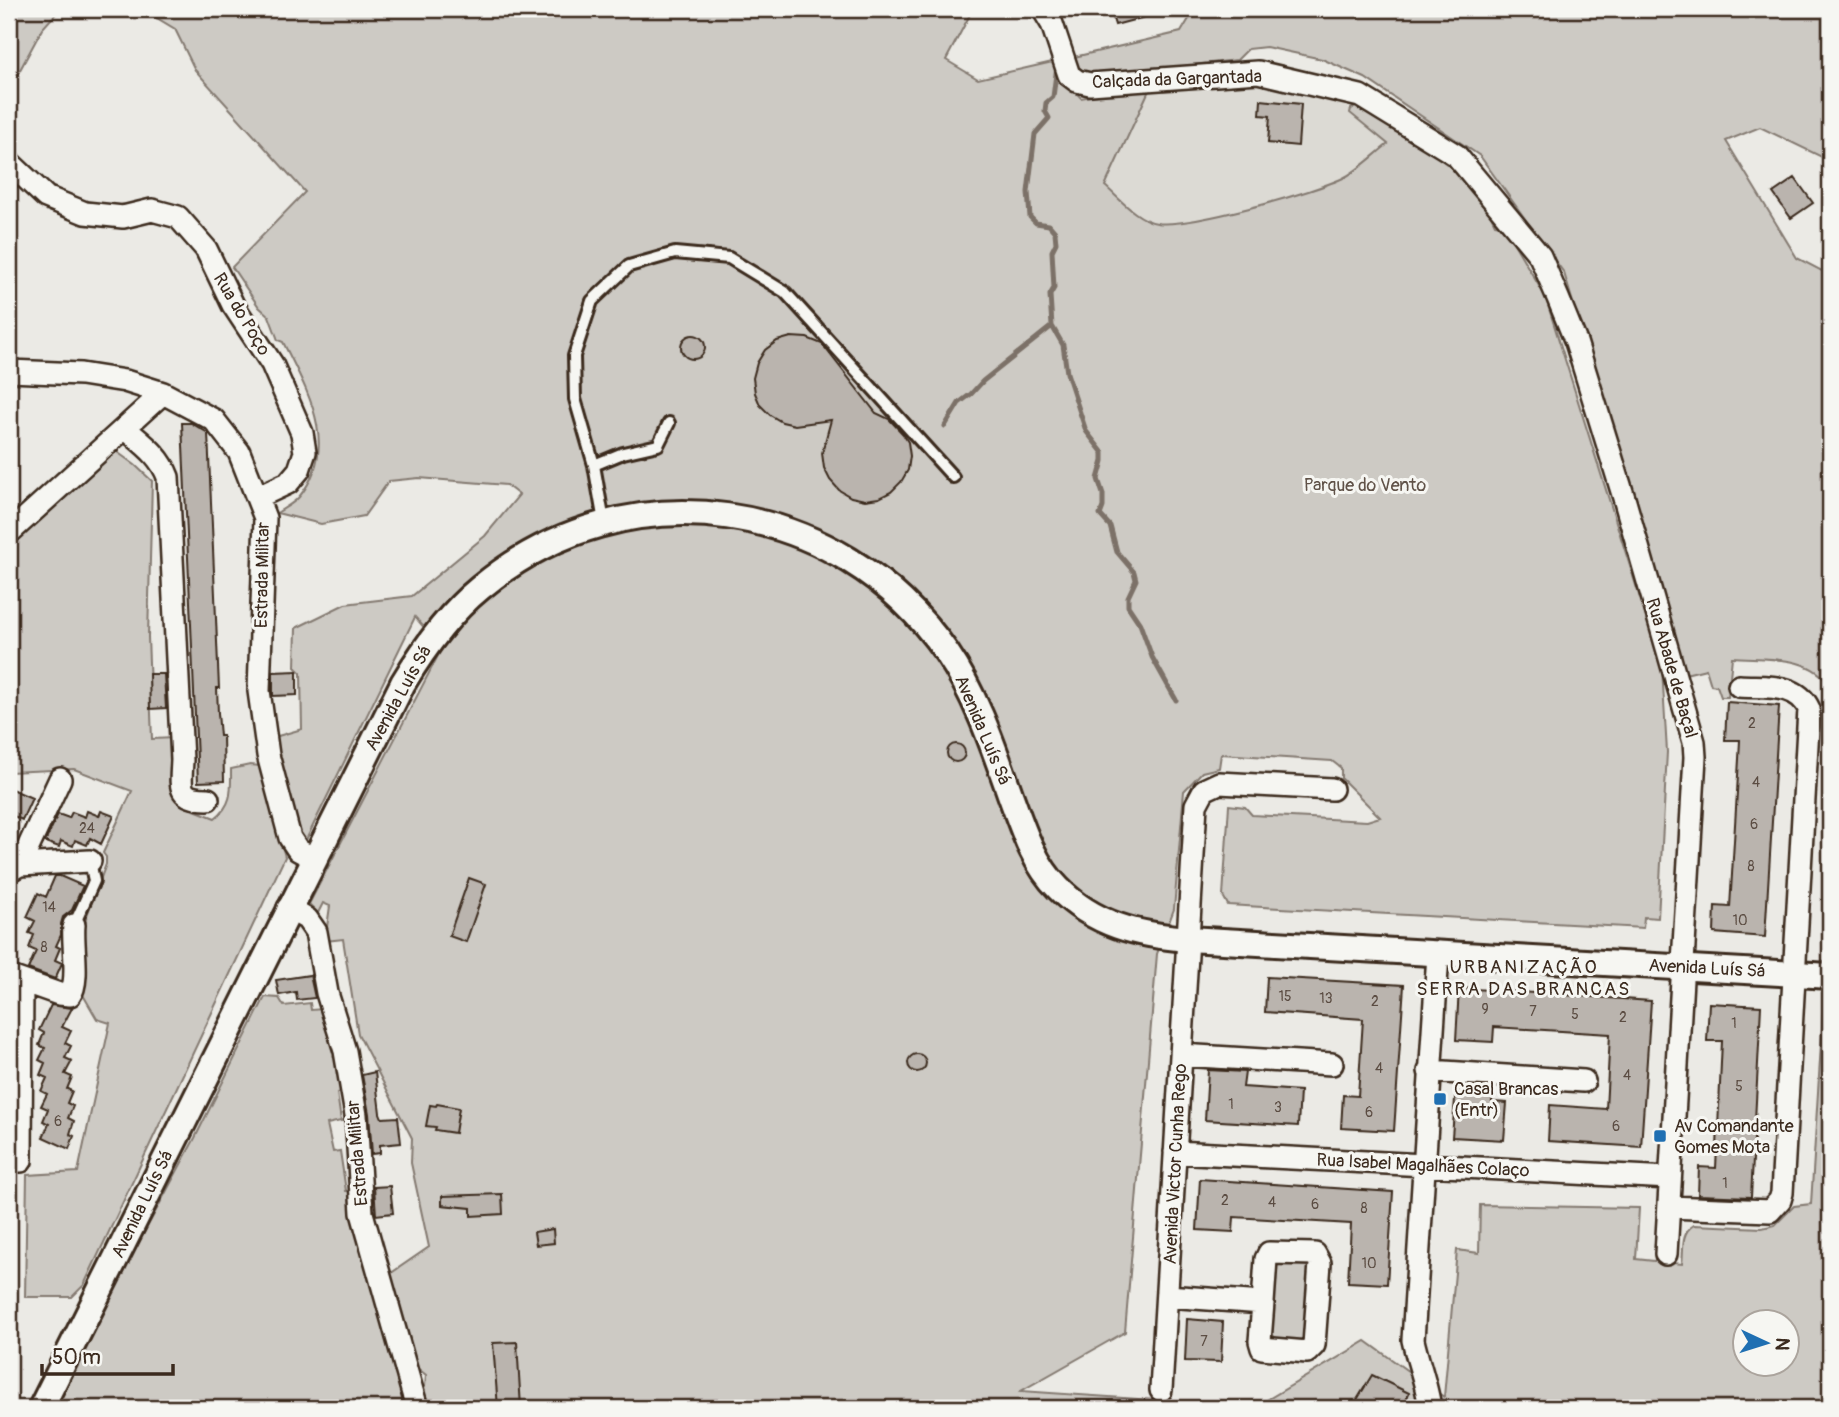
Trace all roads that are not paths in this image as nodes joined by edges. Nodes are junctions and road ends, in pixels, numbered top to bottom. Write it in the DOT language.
graph roads {
  1 [pos="1042,9"];
  2 [pos="9,162"];
  3 [pos="9,371"];
  4 [pos="163,393"];
  5 [pos="670,423"];
  6 [pos="125,429"];
  7 [pos="594,465"];
  8 [pos="953,477"];
  9 [pos="258,497"];
  10 [pos="1624,498"];
  11 [pos="604,522"];
  12 [pos="9,533"];
  13 [pos="1739,686"];
  14 [pos="60,779"];
  15 [pos="1332,789"];
  16 [pos="208,799"];
  17 [pos="313,859"];
  18 [pos="90,861"];
  19 [pos="12,867"];
  20 [pos="288,908"];
  21 [pos="74,925"];
  22 [pos="1188,939"];
  23 [pos="1437,954"];
  24 [pos="1682,967"];
  25 [pos="1793,973"];
  26 [pos="1830,976"];
  27 [pos="15,979"];
  28 [pos="1181,1055"];
  29 [pos="1332,1064"];
  30 [pos="1429,1071"];
  31 [pos="1584,1081"];
  32 [pos="1175,1152"];
  33 [pos="9,1161"];
  34 [pos="1423,1165"];
  35 [pos="1670,1178"];
  36 [pos="1669,1207"];
  37 [pos="1666,1254"];
  38 [pos="1167,1296"];
  39 [pos="1263,1303"];
  40 [pos="1161,1390"];
  41 [pos="41,1408"];
  42 [pos="417,1408"];
  43 [pos="1430,1408"];
  1 -- 10 [label="street, Calçada da Gargantada"];
  2 -- 9 [label="street, Rua do Poço"];
  3 -- 4 [label="street, Estrada Militar"];
  4 -- 6 [label="street"];
  4 -- 9 [label="street, Estrada Militar"];
  5 -- 7 [label="lane"];
  6 -- 12 [label="street"];
  6 -- 16 [label="street"];
  7 -- 8 [label="lane"];
  7 -- 11 [label="lane"];
  9 -- 17 [label="street, Estrada Militar"];
  10 -- 24 [label="street, Rua Abade de Baçal"];
  11 -- 17 [label="street, Avenida Luís Sá"];
  11 -- 22 [label="street, Avenida Luís Sá"];
  13 -- 25 [label="street"];
  14 -- 19 [label="street"];
  15 -- 22 [label="street, Avenida Victor Cunha Rego"];
  17 -- 20 [label="street, Avenida Luís Sá"];
  18 -- 19 [label="street"];
  18 -- 21 [label="lane"];
  20 -- 41 [label="street, Avenida Luís Sá"];
  20 -- 42 [label="street, Estrada Militar"];
  21 -- 27 [label="street"];
  22 -- 23 [label="street, Avenida Luís Sá"];
  22 -- 28 [label="street, Avenida Victor Cunha Rego"];
  23 -- 24 [label="street, Avenida Luís Sá"];
  23 -- 30 [label="street"];
  24 -- 25 [label="street, Avenida Luís Sá"];
  24 -- 35 [label="street, Rua Abade de Baçal"];
  25 -- 26 [label="street, Avenida Luís Sá"];
  25 -- 36 [label="street"];
  27 -- 33 [label="street"];
  28 -- 29 [label="street"];
  28 -- 32 [label="street, Avenida Victor Cunha Rego"];
  30 -- 31 [label="street"];
  30 -- 34 [label="street"];
  32 -- 34 [label="street, Rua Isabel Magalhães Colaço"];
  32 -- 38 [label="street, Avenida Victor Cunha Rego"];
  34 -- 35 [label="street, Rua Isabel Magalhães Colaço"];
  34 -- 43 [label="street"];
  35 -- 36 [label="street, Rua Abade de Baçal"];
  36 -- 37 [label="street, Rua Abade de Baçal"];
  38 -- 39 [label="street"];
  38 -- 40 [label="street, Avenida Victor Cunha Rego"];
  39 -- 39 [label="street"];
}
